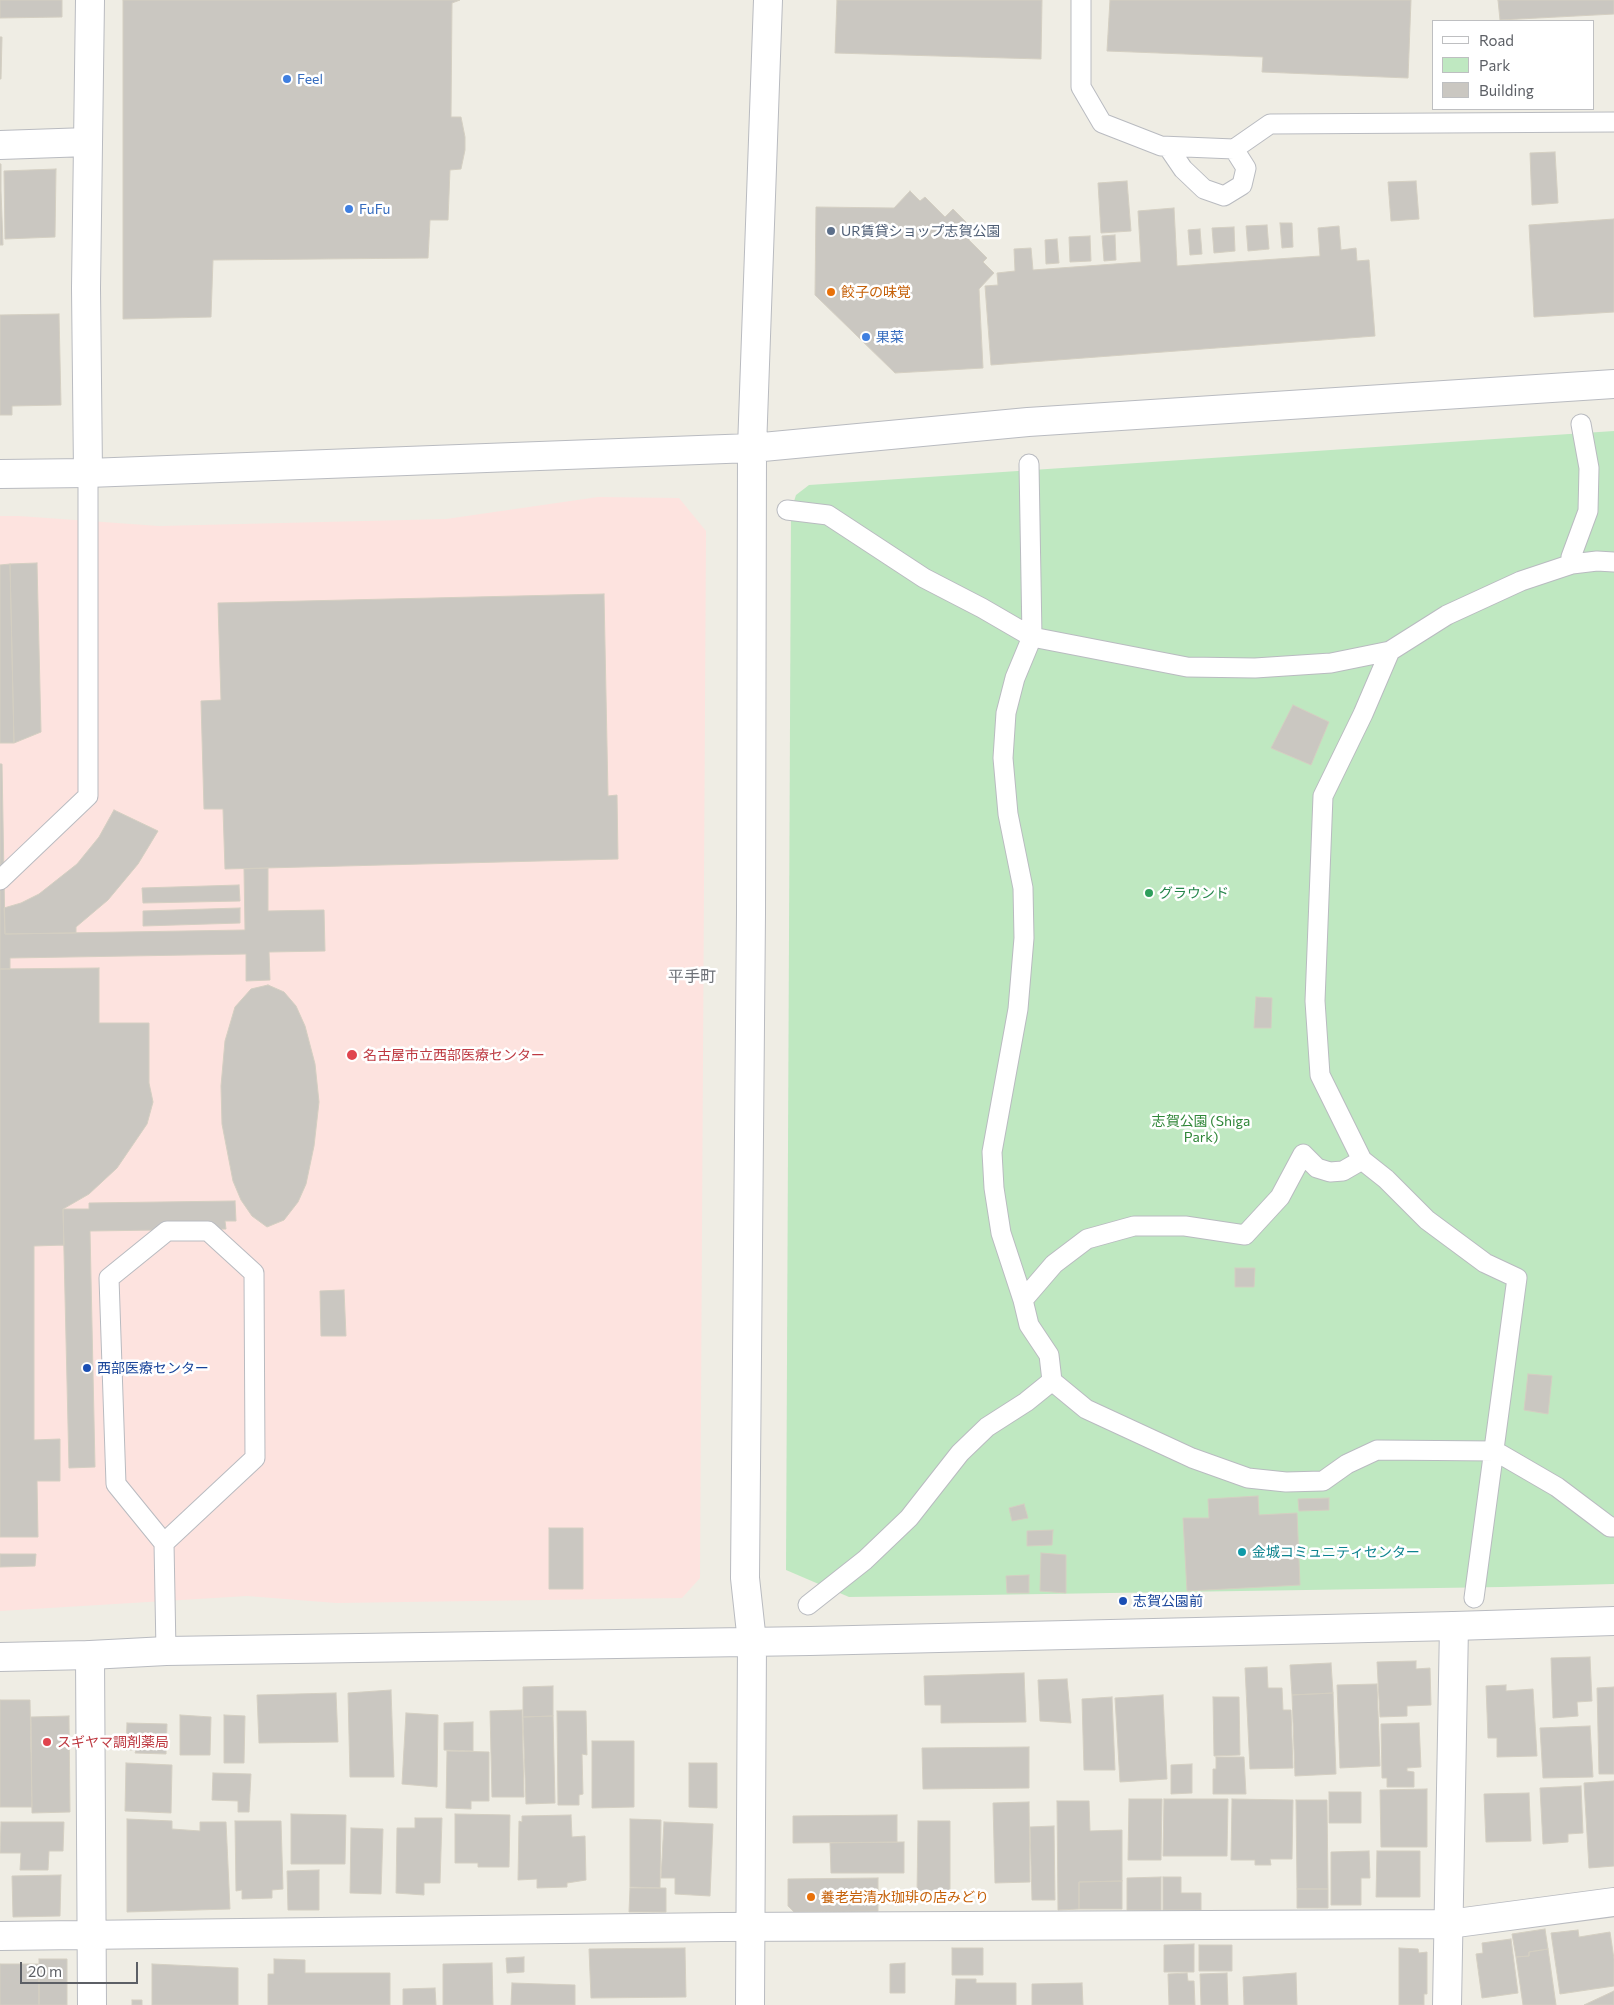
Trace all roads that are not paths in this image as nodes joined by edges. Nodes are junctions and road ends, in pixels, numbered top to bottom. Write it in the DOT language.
graph roads {
  1 [pos="90,0"];
  2 [pos="768,0"];
  3 [pos="1081,0"];
  4 [pos="1614,122"];
  5 [pos="88,142"];
  6 [pos="0,145"];
  7 [pos="1168,147"];
  8 [pos="1234,149"];
  9 [pos="1614,384"];
  10 [pos="1581,424"];
  11 [pos="752,448"];
  12 [pos="1029,464"];
  13 [pos="88,473"];
  14 [pos="0,474"];
  15 [pos="787,510"];
  16 [pos="1614,562"];
  17 [pos="1572,564"];
  18 [pos="1032,637"];
  19 [pos="1390,651"];
  20 [pos="0,880"];
  21 [pos="1362,1160"];
  22 [pos="1023,1300"];
  23 [pos="1052,1381"];
  24 [pos="1495,1451"];
  25 [pos="1614,1527"];
  26 [pos="164,1543"];
  27 [pos="1474,1598"];
  28 [pos="808,1605"];
  29 [pos="1614,1621"];
  30 [pos="1454,1626"];
  31 [pos="752,1642"];
  32 [pos="166,1651"];
  33 [pos="90,1655"];
  34 [pos="0,1657"];
  35 [pos="1614,1902"];
  36 [pos="1449,1924"];
  37 [pos="750,1928"];
  38 [pos="0,1936"];
  39 [pos="91,1936"];
  40 [pos="92,2005"];
  41 [pos="750,2005"];
  42 [pos="1447,2005"];
  1 -- 5 [label="street"];
  2 -- 11 [label="street"];
  3 -- 7 [label="lane"];
  4 -- 8 [label="lane"];
  5 -- 6 [label="street"];
  5 -- 13 [label="street"];
  7 -- 8 [label="lane"];
  7 -- 8 [label="lane"];
  9 -- 11 [label="street"];
  10 -- 17 [label="lane"];
  11 -- 13 [label="street"];
  11 -- 31 [label="street"];
  12 -- 18 [label="lane"];
  13 -- 14 [label="street"];
  13 -- 20 [label="lane"];
  15 -- 18 [label="lane"];
  16 -- 17 [label="lane"];
  17 -- 19 [label="lane"];
  18 -- 19 [label="lane"];
  18 -- 22 [label="lane"];
  19 -- 21 [label="lane"];
  21 -- 22 [label="lane"];
  21 -- 24 [label="lane"];
  22 -- 23 [label="lane"];
  23 -- 24 [label="lane"];
  23 -- 28 [label="lane"];
  24 -- 25 [label="lane"];
  24 -- 27 [label="lane"];
  26 -- 26 [label="lane"];
  26 -- 32 [label="lane"];
  29 -- 30 [label="street"];
  30 -- 31 [label="street"];
  30 -- 36 [label="street"];
  31 -- 32 [label="street"];
  31 -- 37 [label="street"];
  32 -- 33 [label="street"];
  33 -- 34 [label="street"];
  33 -- 39 [label="street"];
  35 -- 36 [label="street"];
  36 -- 37 [label="street"];
  36 -- 42 [label="street"];
  37 -- 39 [label="street"];
  37 -- 41 [label="street"];
  38 -- 39 [label="street"];
  39 -- 40 [label="street"];
}
